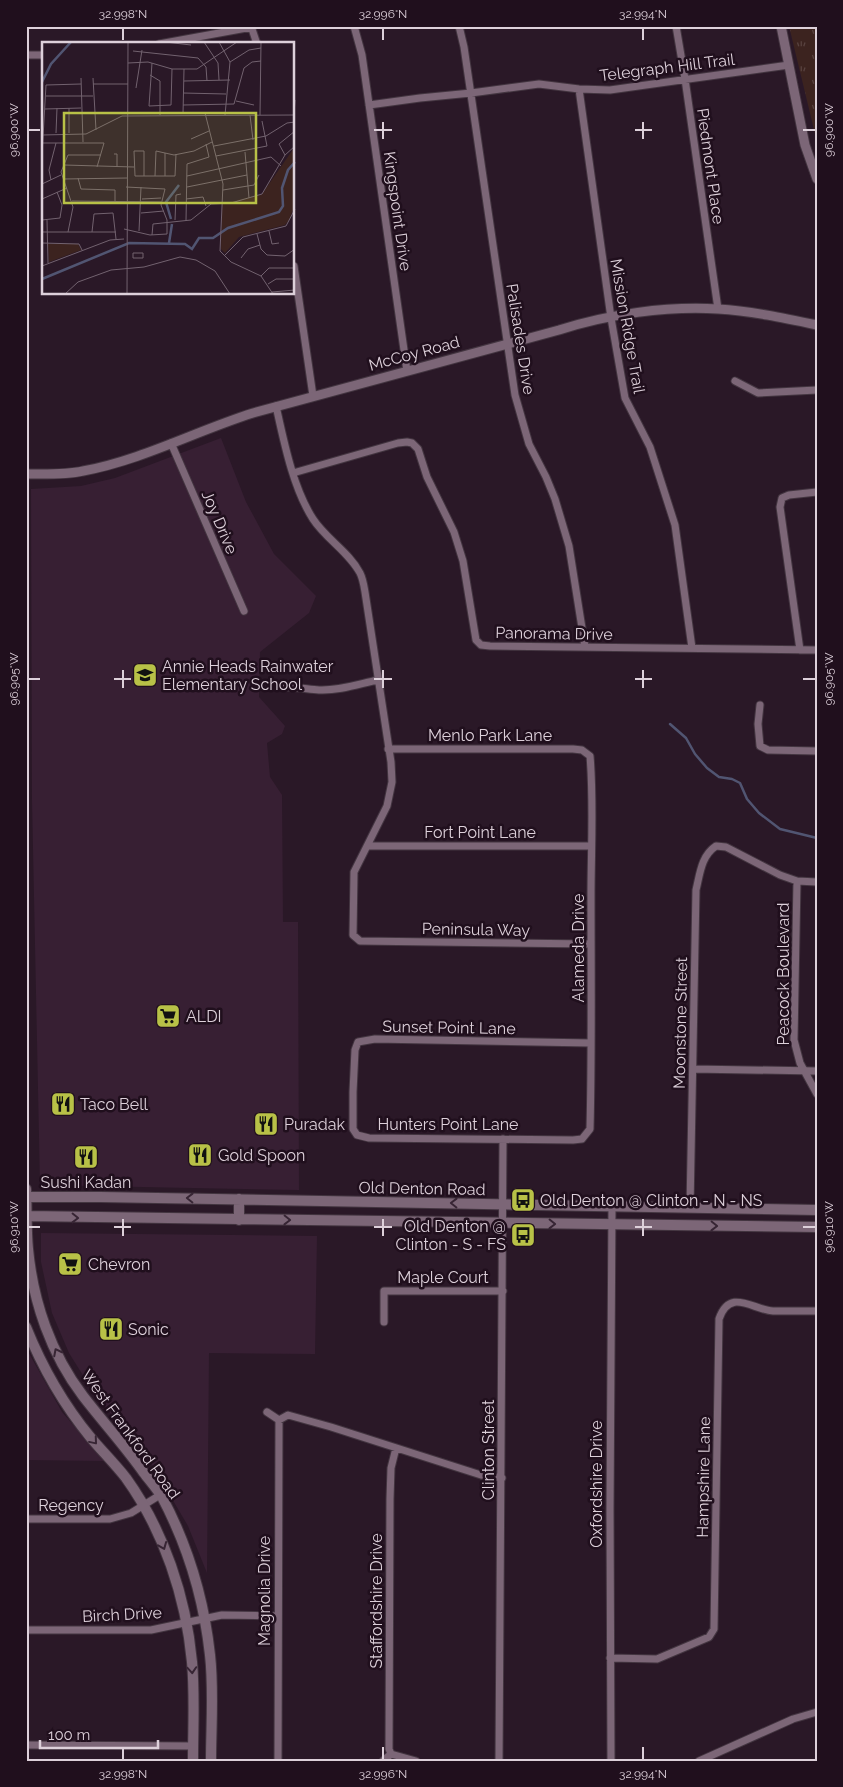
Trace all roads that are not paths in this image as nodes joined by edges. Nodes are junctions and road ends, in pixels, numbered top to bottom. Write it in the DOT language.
graph roads {
  1 [pos="354,26"];
  2 [pos="460,26"];
  3 [pos="676,26"];
  4 [pos="781,26"];
  5 [pos="252,27"];
  6 [pos="170,42"];
  7 [pos="256,42"];
  8 [pos="26,55"];
  9 [pos="42,55"];
  10 [pos="789,65"];
  11 [pos="685,79"];
  12 [pos="579,89"];
  13 [pos="471,93"];
  14 [pos="369,105"];
  15 [pos="817,179"];
  16 [pos="295,273"];
  17 [pos="718,309"];
  18 [pos="611,318"];
  19 [pos="817,325"];
  20 [pos="507,344"];
  21 [pos="407,371"];
  22 [pos="735,381"];
  23 [pos="817,390"];
  24 [pos="313,396"];
  25 [pos="276,406"];
  26 [pos="171,444"];
  27 [pos="293,473"];
  28 [pos="26,474"];
  29 [pos="817,492"];
  30 [pos="244,611"];
  31 [pos="585,647"];
  32 [pos="692,648"];
  33 [pos="800,650"];
  34 [pos="817,650"];
  35 [pos="378,680"];
  36 [pos="284,687"];
  37 [pos="760,705"];
  38 [pos="388,749"];
  39 [pos="817,750"];
  40 [pos="590,756"];
  41 [pos="368,846"];
  42 [pos="591,846"];
  43 [pos="797,880"];
  44 [pos="817,882"];
  45 [pos="591,944"];
  46 [pos="591,1043"];
  47 [pos="693,1069"];
  48 [pos="804,1070"];
  49 [pos="817,1071"];
  50 [pos="353,1092"];
  51 [pos="817,1094"];
  52 [pos="503,1138"];
  53 [pos="582,1138"];
  54 [pos="26,1189"];
  55 [pos="26,1197"];
  56 [pos="239,1199"];
  57 [pos="503,1204"];
  58 [pos="612,1207"];
  59 [pos="690,1208"];
  60 [pos="817,1210"];
  61 [pos="26,1216"];
  62 [pos="239,1220"];
  63 [pos="503,1223"];
  64 [pos="612,1225"];
  65 [pos="817,1227"];
  66 [pos="503,1291"];
  67 [pos="817,1311"];
  68 [pos="384,1322"];
  69 [pos="26,1327"];
  70 [pos="267,1412"];
  71 [pos="279,1420"];
  72 [pos="396,1448"];
  73 [pos="502,1478"];
  74 [pos="160,1495"];
  75 [pos="142,1505"];
  76 [pos="26,1519"];
  77 [pos="278,1616"];
  78 [pos="205,1618"];
  79 [pos="185,1622"];
  80 [pos="26,1630"];
  81 [pos="610,1658"];
  82 [pos="817,1712"];
  83 [pos="26,1745"];
  84 [pos="193,1746"];
  85 [pos="391,1754"];
  86 [pos="193,1761"];
  87 [pos="211,1761"];
  88 [pos="278,1761"];
  89 [pos="383,1761"];
  90 [pos="416,1761"];
  91 [pos="499,1761"];
  92 [pos="611,1761"];
  93 [pos="700,1761"];
  1 -- 14 [label="street, Kingspoint Drive"];
  2 -- 13 [label="street, Palisades Drive"];
  3 -- 11 [label="street, Piedmont Place"];
  4 -- 10 [label="street"];
  5 -- 6 [label="street"];
  5 -- 7 [label="street"];
  8 -- 9 [label="street"];
  10 -- 11 [label="street, Telegraph Hill Trail"];
  10 -- 15 [label="street"];
  11 -- 12 [label="street, Telegraph Hill Trail"];
  11 -- 17 [label="street, Piedmont Place"];
  12 -- 13 [label="street, Telegraph Hill Trail"];
  12 -- 18 [label="street, Mission Ridge Trail"];
  13 -- 14 [label="street, Telegraph Hill Trail"];
  13 -- 20 [label="street, Palisades Drive"];
  14 -- 21 [label="street, Kingspoint Drive"];
  16 -- 24 [label="street"];
  17 -- 18 [label="street, McCoy Road"];
  17 -- 19 [label="street, McCoy Road"];
  18 -- 20 [label="street, McCoy Road"];
  18 -- 32 [label="street, Mission Ridge Trail"];
  20 -- 21 [label="street, McCoy Road"];
  20 -- 31 [label="street, Palisades Drive"];
  21 -- 24 [label="street, McCoy Road"];
  22 -- 23 [label="street"];
  24 -- 25 [label="street, McCoy Road"];
  25 -- 26 [label="street, McCoy Road"];
  25 -- 27 [label="street"];
  26 -- 28 [label="street, McCoy Road"];
  26 -- 30 [label="street, Joy Drive"];
  27 -- 31 [label="street, Panorama Drive"];
  27 -- 35 [label="street"];
  29 -- 33 [label="street"];
  31 -- 32 [label="street, Panorama Drive"];
  32 -- 33 [label="street, Panorama Drive"];
  33 -- 34 [label="street, Panorama Drive"];
  35 -- 36 [label="street"];
  35 -- 38 [label="street"];
  37 -- 39 [label="street"];
  38 -- 40 [label="street, Menlo Park Lane"];
  38 -- 41 [label="street"];
  40 -- 42 [label="street, Alameda Drive"];
  41 -- 42 [label="street, Fort Point Lane"];
  41 -- 45 [label="street, Peninsula Way"];
  42 -- 45 [label="street, Alameda Drive"];
  43 -- 44 [label="street"];
  43 -- 47 [label="street, Moonstone Street"];
  43 -- 48 [label="street, Peacock Boulevard"];
  45 -- 46 [label="street, Alameda Drive"];
  46 -- 50 [label="street, Sunset Point Lane"];
  46 -- 53 [label="street, Alameda Drive"];
  47 -- 48 [label="street"];
  47 -- 59 [label="street, Moonstone Street"];
  48 -- 49 [label="street"];
  48 -- 51 [label="street, Peacock Boulevard"];
  50 -- 52 [label="street, Hunters Point Lane"];
  52 -- 53 [label="street, Hunters Point Lane"];
  52 -- 57 [label="street, Clinton Street"];
  54 -- 55 [label="main road, West Frankford Road"];
  56 -- 55 [label="main road, Old Denton Road, one-way"];
  55 -- 61 [label="main road, West Frankford Road"];
  57 -- 56 [label="main road, Old Denton Road, one-way"];
  56 -- 62 [label="main road"];
  57 -- 58 [label="main road, Old Denton Road"];
  57 -- 63 [label="street, Clinton Street"];
  58 -- 59 [label="main road, Old Denton Road"];
  58 -- 64 [label="street, Oxfordshire Drive"];
  59 -- 60 [label="main road, Old Denton Road"];
  61 -- 62 [label="main road, Old Denton Road, one-way"];
  74 -- 61 [label="main road, West Frankford Road, one-way"];
  62 -- 63 [label="main road, Old Denton Road, one-way"];
  63 -- 64 [label="main road, Old Denton Road, one-way"];
  63 -- 66 [label="street, Clinton Street"];
  64 -- 65 [label="main road, Old Denton Road, one-way"];
  64 -- 81 [label="street, Oxfordshire Drive"];
  66 -- 68 [label="street, Maple Court"];
  66 -- 73 [label="street, Clinton Street"];
  67 -- 81 [label="street, Hampshire Lane"];
  69 -- 75 [label="main road, West Frankford Road, one-way"];
  70 -- 71 [label="street"];
  71 -- 72 [label="street"];
  71 -- 77 [label="street, Magnolia Drive"];
  72 -- 73 [label="street"];
  72 -- 85 [label="street, Staffordshire Drive"];
  73 -- 91 [label="street, Clinton Street"];
  74 -- 75 [label="street, Regency"];
  74 -- 78 [label="main road, West Frankford Road"];
  75 -- 76 [label="street, Regency"];
  75 -- 79 [label="main road, West Frankford Road, one-way"];
  77 -- 78 [label="street, Birch Drive"];
  77 -- 88 [label="street, Magnolia Drive"];
  78 -- 79 [label="street, Birch Drive"];
  78 -- 87 [label="main road, West Frankford Road"];
  79 -- 80 [label="street, Birch Drive"];
  79 -- 84 [label="main road, West Frankford Road, one-way"];
  81 -- 92 [label="street, Oxfordshire Drive"];
  82 -- 93 [label="street"];
  83 -- 84 [label="street"];
  84 -- 86 [label="main road, West Frankford Road"];
  85 -- 89 [label="street"];
  85 -- 90 [label="street"];
}
